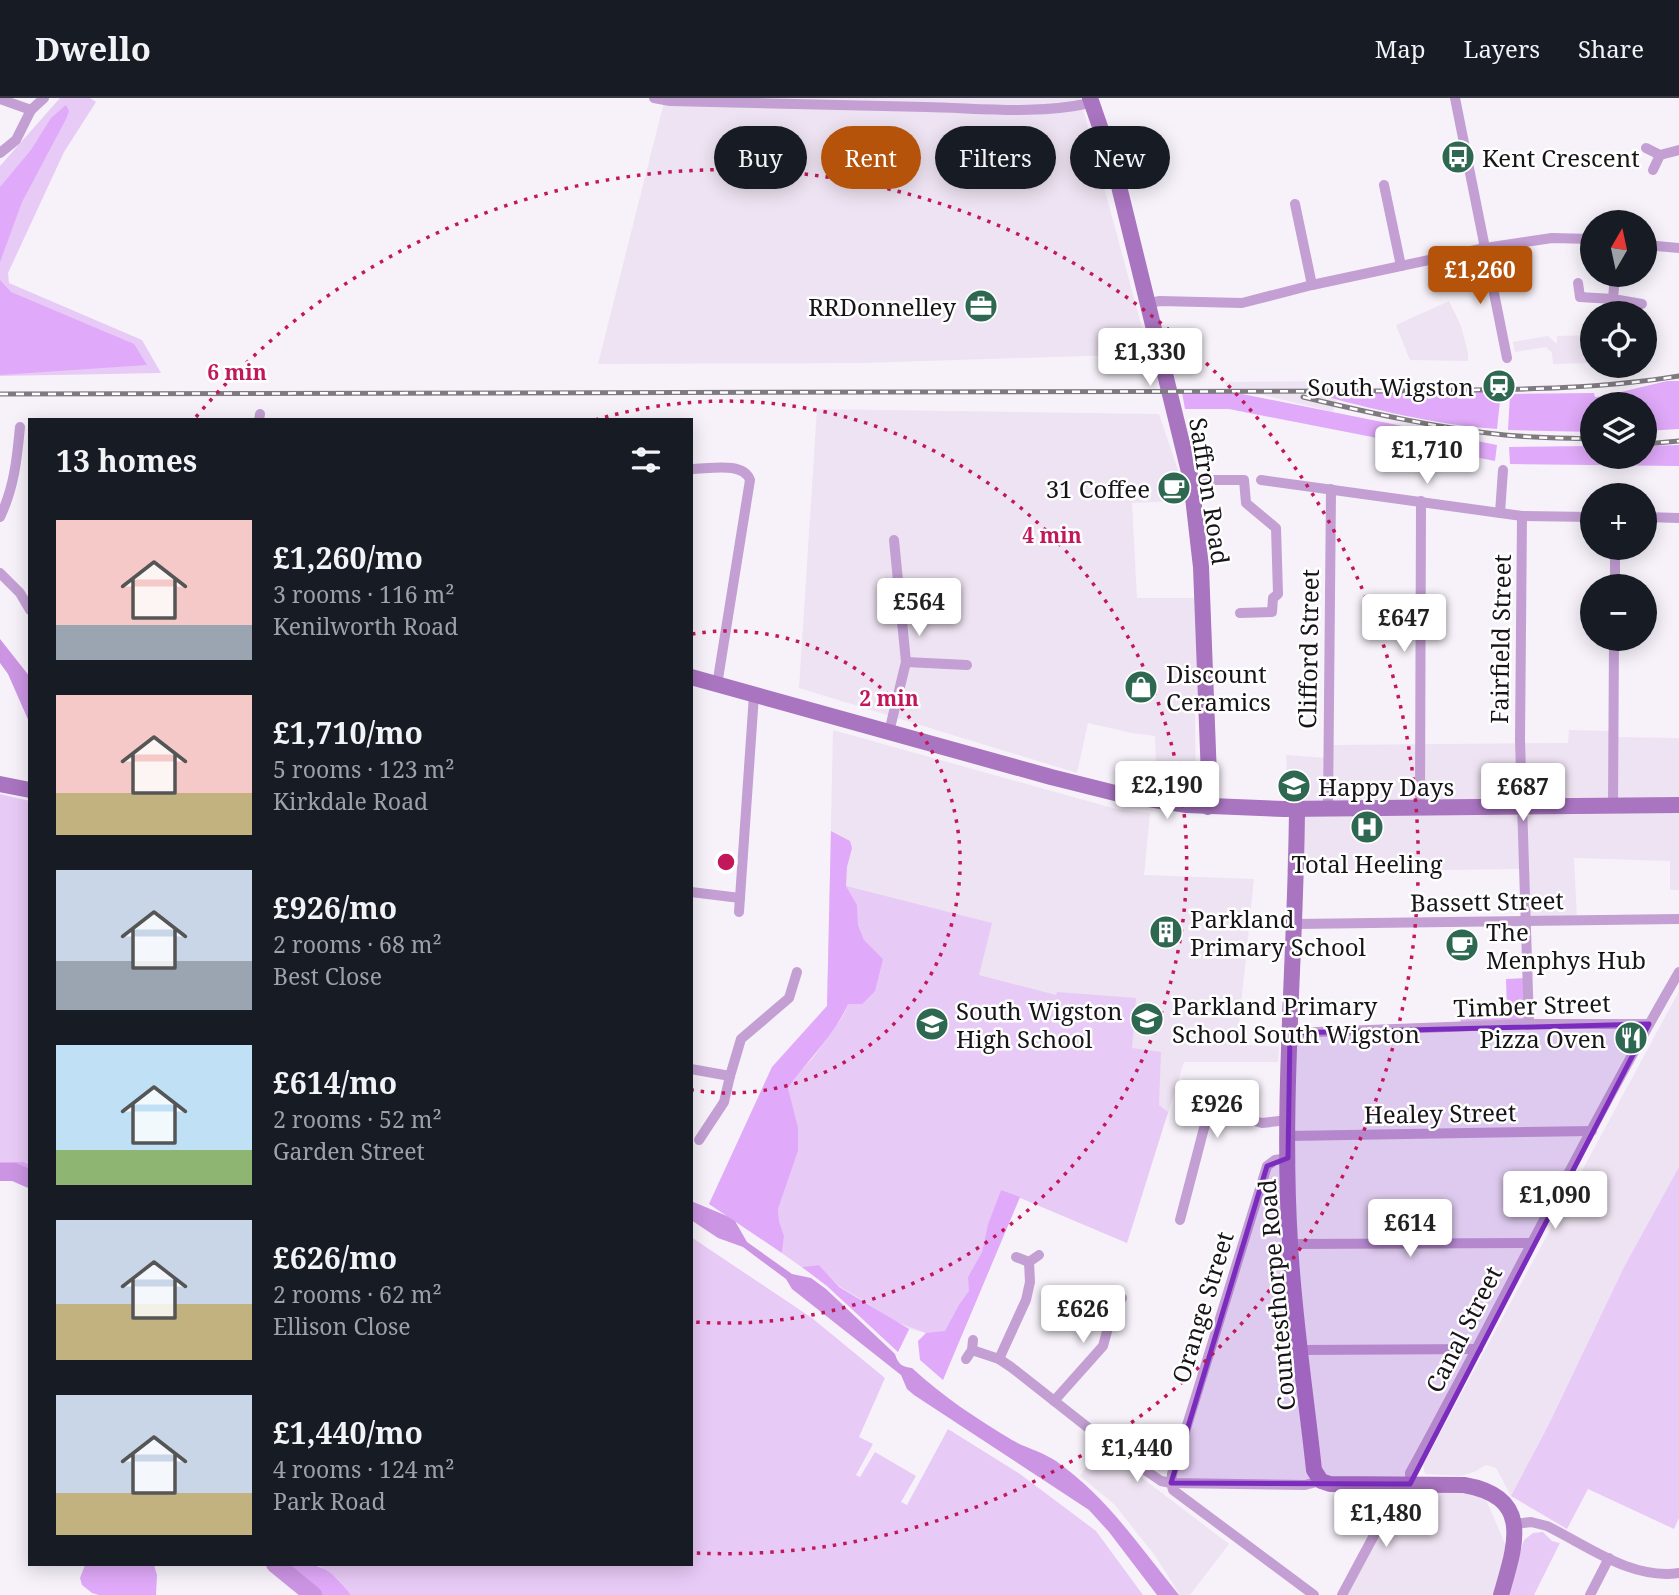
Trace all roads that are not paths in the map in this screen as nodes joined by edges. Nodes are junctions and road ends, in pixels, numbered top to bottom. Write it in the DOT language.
graph roads {
  1 [pos="44,98"];
  2 [pos="654,98"];
  3 [pos="1455,98"];
  4 [pos="0,99"];
  5 [pos="1090,100"];
  6 [pos="31,110"];
  7 [pos="1646,148"];
  8 [pos="1679,150"];
  9 [pos="0,153"];
  10 [pos="1660,155"];
  11 [pos="1653,170"];
  12 [pos="1384,185"];
  13 [pos="1295,204"];
  14 [pos="1580,239"];
  15 [pos="1657,246"];
  16 [pos="1485,248"];
  17 [pos="1679,248"];
  18 [pos="1401,266"];
  19 [pos="1578,282"];
  20 [pos="1312,285"];
  21 [pos="1614,287"];
  22 [pos="1614,299"];
  23 [pos="1624,301"];
  24 [pos="1149,303"];
  25 [pos="1507,358"];
  26 [pos="20,427"];
  27 [pos="693,469"];
  28 [pos="1503,470"];
  29 [pos="1191,480"];
  30 [pos="1261,480"];
  31 [pos="1331,489"];
  32 [pos="1421,501"];
  33 [pos="1500,513"];
  34 [pos="1522,516"];
  35 [pos="0,517"];
  36 [pos="1580,517"];
  37 [pos="1657,517"];
  38 [pos="1679,518"];
  39 [pos="894,540"];
  40 [pos="0,573"];
  41 [pos="25,589"];
  42 [pos="1240,613"];
  43 [pos="1615,651"];
  44 [pos="906,663"];
  45 [pos="967,665"];
  46 [pos="693,678"];
  47 [pos="717,685"];
  48 [pos="754,695"];
  49 [pos="889,732"];
  50 [pos="1209,777"];
  51 [pos="0,784"];
  52 [pos="28,790"];
  53 [pos="1521,805"];
  54 [pos="1679,805"];
  55 [pos="1420,806"];
  56 [pos="1613,806"];
  57 [pos="1208,807"];
  58 [pos="1240,808"];
  59 [pos="1297,809"];
  60 [pos="1328,809"];
  61 [pos="693,892"];
  62 [pos="740,898"];
  63 [pos="739,912"];
  64 [pos="1679,919"];
  65 [pos="1525,922"];
  66 [pos="1295,924"];
  67 [pos="797,972"];
  68 [pos="1679,972"];
  69 [pos="1529,1024"];
  70 [pos="1649,1024"];
  71 [pos="1290,1033"];
  72 [pos="693,1069"];
  73 [pos="730,1076"];
  74 [pos="1288,1128"];
  75 [pos="1592,1132"];
  76 [pos="699,1140"];
  77 [pos="1288,1158"];
  78 [pos="1180,1220"];
  79 [pos="1531,1243"];
  80 [pos="1290,1244"];
  81 [pos="1039,1255"];
  82 [pos="1016,1257"];
  83 [pos="1029,1262"];
  84 [pos="1122,1298"];
  85 [pos="970,1349"];
  86 [pos="1479,1349"];
  87 [pos="1302,1350"];
  88 [pos="999,1359"];
  89 [pos="1054,1401"];
  90 [pos="1321,1481"];
  91 [pos="1171,1483"];
  92 [pos="1405,1485"];
  93 [pos="1515,1524"];
  94 [pos="1609,1558"];
  95 [pos="1679,1573"];
  96 [pos="1314,1595"];
  97 [pos="1342,1595"];
  98 [pos="1500,1595"];
  99 [pos="1590,1595"];
  1 -- 6 [label="street"];
  2 -- 5 [label="street"];
  3 -- 16 [label="street"];
  4 -- 6 [label="street"];
  5 -- 24 [label="main road, Saffron Road"];
  6 -- 9 [label="street"];
  7 -- 10 [label="street"];
  8 -- 10 [label="street"];
  10 -- 11 [label="street"];
  12 -- 18 [label="street"];
  13 -- 20 [label="street"];
  14 -- 16 [label="street"];
  15 -- 17 [label="street"];
  16 -- 18 [label="street"];
  16 -- 25 [label="street"];
  18 -- 20 [label="street"];
  19 -- 22 [label="street"];
  20 -- 24 [label="street"];
  21 -- 22 [label="street"];
  22 -- 23 [label="street"];
  24 -- 29 [label="main road, Saffron Road"];
  26 -- 35 [label="street"];
  27 -- 47 [label="street"];
  28 -- 33 [label="street"];
  29 -- 42 [label="street"];
  29 -- 50 [label="main road, Saffron Road"];
  30 -- 31 [label="street"];
  31 -- 32 [label="street"];
  31 -- 60 [label="street, Clifford Street"];
  32 -- 33 [label="street"];
  32 -- 55 [label="street"];
  33 -- 34 [label="street"];
  34 -- 36 [label="street"];
  34 -- 53 [label="street, Fairfield Street"];
  37 -- 38 [label="street"];
  39 -- 44 [label="street"];
  40 -- 41 [label="street"];
  43 -- 56 [label="street"];
  44 -- 45 [label="street"];
  44 -- 49 [label="street"];
  46 -- 47 [label="main road"];
  47 -- 48 [label="main road"];
  48 -- 49 [label="main road"];
  48 -- 62 [label="street"];
  49 -- 57 [label="main road"];
  50 -- 57 [label="main road, Saffron Road"];
  50 -- 58 [label="main road"];
  51 -- 52 [label="main road"];
  53 -- 55 [label="main road"];
  53 -- 56 [label="main road"];
  53 -- 65 [label="street, Fairfield Street"];
  54 -- 56 [label="main road"];
  55 -- 60 [label="main road"];
  57 -- 58 [label="main road"];
  58 -- 59 [label="main road"];
  59 -- 60 [label="main road"];
  59 -- 66 [label="main road, Countesthorpe Road"];
  61 -- 62 [label="street"];
  62 -- 63 [label="street"];
  64 -- 65 [label="street, Bassett Street"];
  65 -- 66 [label="street, Bassett Street"];
  65 -- 69 [label="street, Fairfield Street"];
  66 -- 71 [label="main road, Countesthorpe Road"];
  67 -- 73 [label="street"];
  68 -- 70 [label="street, Canal Street"];
  69 -- 70 [label="street, Timber Street"];
  69 -- 71 [label="street, Timber Street"];
  70 -- 75 [label="street, Canal Street"];
  71 -- 74 [label="main road, Countesthorpe Road"];
  72 -- 73 [label="street"];
  73 -- 76 [label="street"];
  74 -- 75 [label="street, Healey Street"];
  74 -- 77 [label="main road, Countesthorpe Road"];
  74 -- 78 [label="street, Healey Street"];
  75 -- 79 [label="street, Canal Street"];
  77 -- 80 [label="main road, Countesthorpe Road"];
  77 -- 91 [label="street, Orange Street"];
  79 -- 80 [label="street"];
  79 -- 86 [label="street, Canal Street"];
  80 -- 87 [label="main road, Countesthorpe Road"];
  81 -- 83 [label="street"];
  82 -- 83 [label="street"];
  83 -- 88 [label="street"];
  84 -- 89 [label="street"];
  85 -- 88 [label="street"];
  86 -- 87 [label="street"];
  86 -- 92 [label="street, Canal Street"];
  87 -- 90 [label="main road, Countesthorpe Road"];
  88 -- 89 [label="street"];
  89 -- 91 [label="street"];
  90 -- 91 [label="street"];
  90 -- 92 [label="main road"];
  91 -- 96 [label="street"];
  92 -- 93 [label="main road"];
  92 -- 97 [label="street, Canal Street"];
  93 -- 94 [label="street"];
  93 -- 98 [label="main road"];
  94 -- 95 [label="street"];
  94 -- 99 [label="street"];
}
